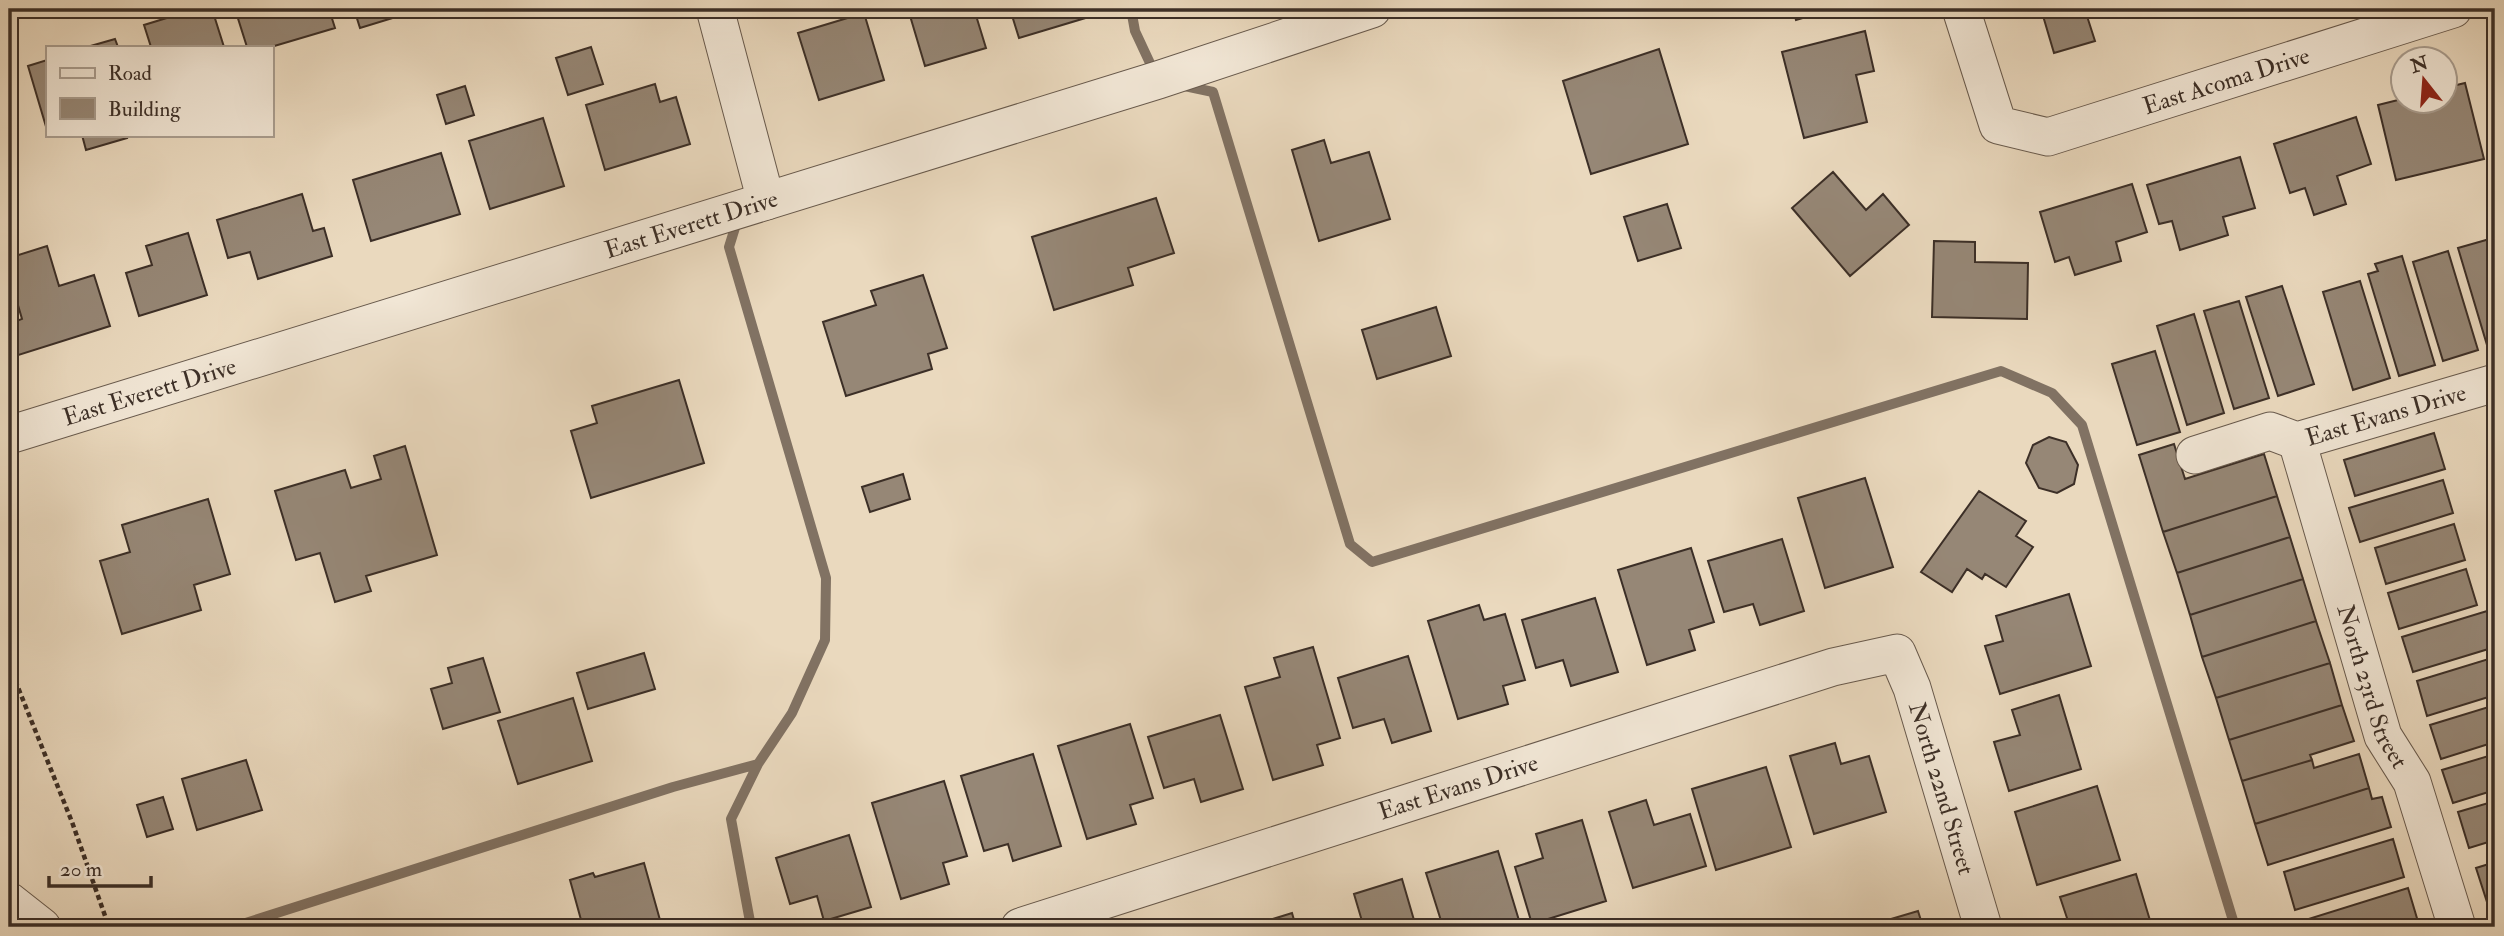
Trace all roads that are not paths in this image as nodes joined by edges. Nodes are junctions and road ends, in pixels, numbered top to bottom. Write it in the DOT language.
graph roads {
  1 [pos="715,9"];
  2 [pos="1372,9"];
  3 [pos="1961,9"];
  4 [pos="2453,9"];
  5 [pos="766,201"];
  6 [pos="2495,383"];
  7 [pos="9,435"];
  8 [pos="2297,441"];
  9 [pos="2195,455"];
  10 [pos="1897,653"];
  11 [pos="9,901"];
  12 [pos="42,927"];
  13 [pos="1020,927"];
  14 [pos="1983,927"];
  15 [pos="2456,927"];
  1 -- 5 [label="street"];
  2 -- 5 [label="street, East Everett Drive"];
  3 -- 4 [label="street, East Acoma Drive"];
  5 -- 7 [label="street, East Everett Drive"];
  6 -- 8 [label="street, East Evans Drive"];
  8 -- 9 [label="street, East Evans Drive"];
  8 -- 15 [label="street, North 23rd Street"];
  10 -- 13 [label="street, East Evans Drive"];
  10 -- 14 [label="street, North 22nd Street"];
  11 -- 12 [label="street"];
}
